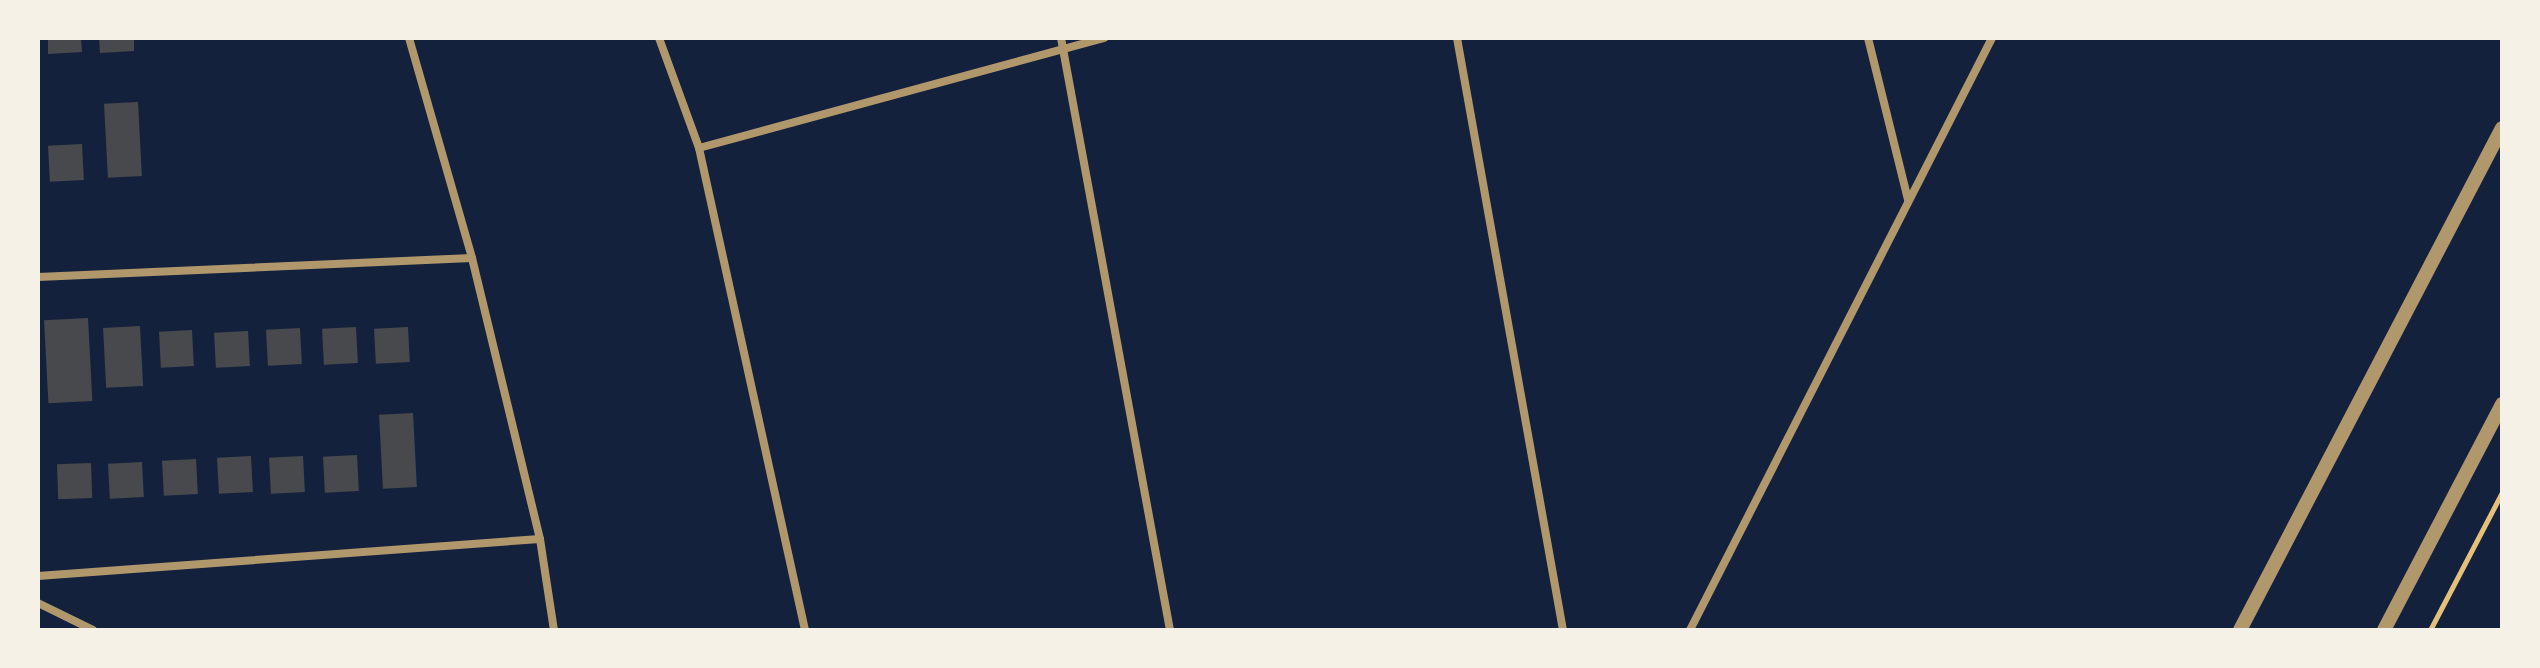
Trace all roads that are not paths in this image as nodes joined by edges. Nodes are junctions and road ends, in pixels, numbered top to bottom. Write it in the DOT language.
graph roads {
  1 [pos="409,38"];
  2 [pos="659,38"];
  3 [pos="1061,38"];
  4 [pos="1104,38"];
  5 [pos="1457,38"];
  6 [pos="1868,38"];
  7 [pos="1992,38"];
  8 [pos="1064,49"];
  9 [pos="2502,128"];
  10 [pos="699,148"];
  11 [pos="1908,201"];
  12 [pos="472,258"];
  13 [pos="38,277"];
  14 [pos="2502,404"];
  15 [pos="540,539"];
  16 [pos="38,576"];
  17 [pos="38,603"];
  18 [pos="93,630"];
  19 [pos="554,630"];
  20 [pos="805,630"];
  21 [pos="1170,630"];
  22 [pos="1563,630"];
  23 [pos="1690,630"];
  24 [pos="2240,630"];
  25 [pos="2384,630"];
  1 -- 12 [label="street"];
  2 -- 10 [label="street"];
  3 -- 8 [label="street"];
  4 -- 8 [label="street"];
  5 -- 22 [label="street"];
  6 -- 11 [label="street"];
  7 -- 11 [label="street"];
  8 -- 10 [label="street"];
  8 -- 21 [label="street"];
  9 -- 24 [label="street"];
  10 -- 20 [label="street"];
  11 -- 23 [label="street"];
  12 -- 13 [label="street"];
  12 -- 15 [label="street"];
  14 -- 25 [label="street"];
  15 -- 16 [label="street"];
  15 -- 19 [label="street"];
  17 -- 18 [label="street"];
}
